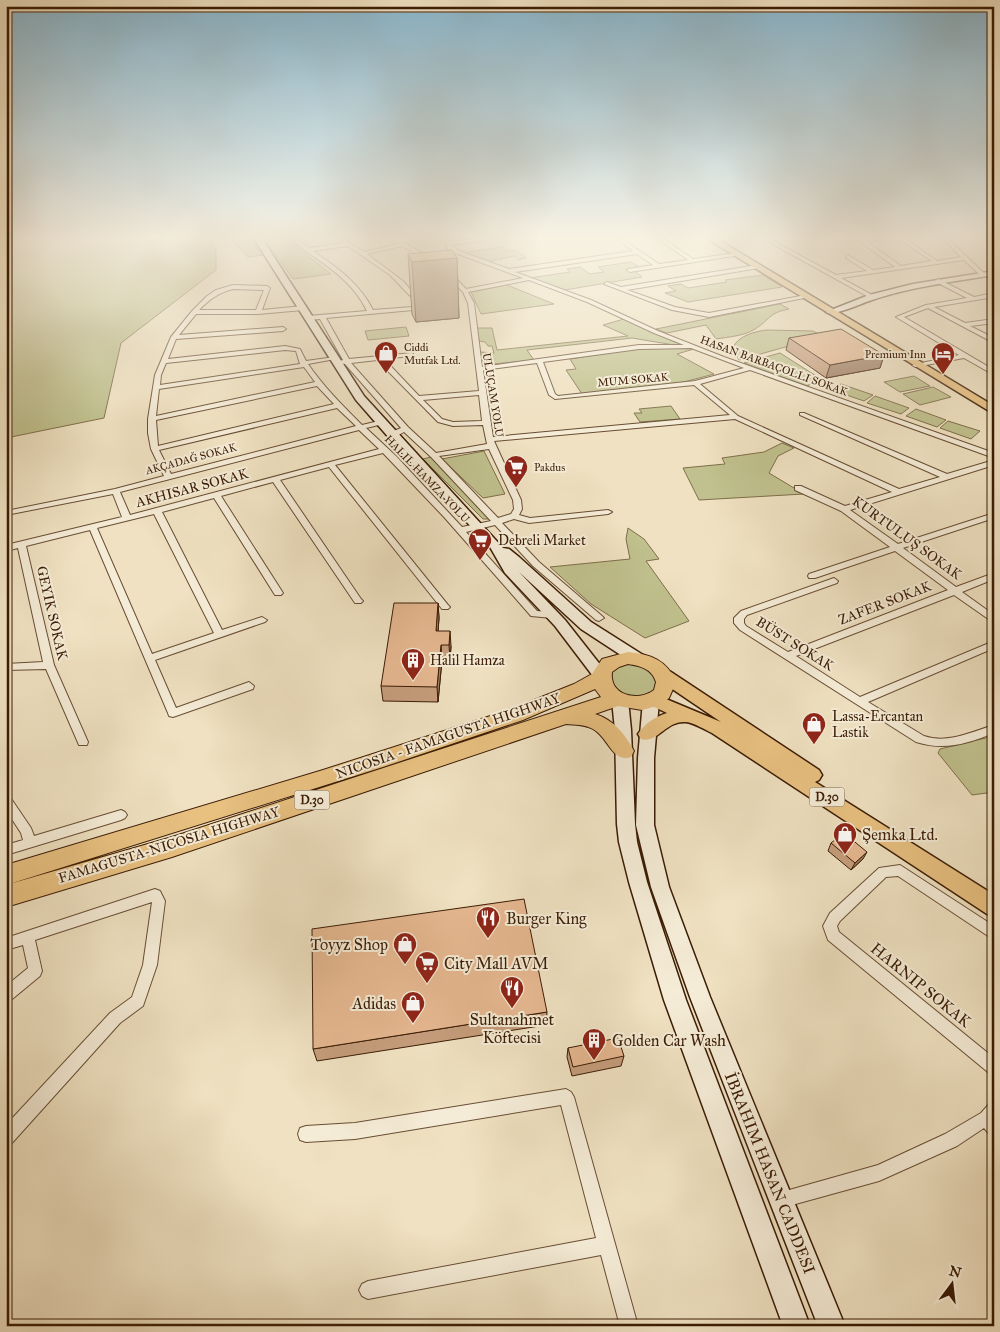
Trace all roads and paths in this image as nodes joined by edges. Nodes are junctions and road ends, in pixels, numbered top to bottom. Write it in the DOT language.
graph roads {
  1 [pos="207,299"];
  2 [pos="263,299"];
  3 [pos="297,299"];
  4 [pos="365,299"];
  5 [pos="416,299"];
  6 [pos="584,299"];
  7 [pos="648,299"];
  8 [pos="794,299"];
  9 [pos="810,299"];
  10 [pos="966,299"];
  11 [pos="469,300"];
  12 [pos="864,300"];
  13 [pos="429,306"];
  14 [pos="928,306"];
  15 [pos="421,307"];
  16 [pos="303,308"];
  17 [pos="471,308"];
  18 [pos="194,312"];
  19 [pos="258,312"];
  20 [pos="371,312"];
  21 [pos="834,314"];
  22 [pos="322,317"];
  23 [pos="308,318"];
  24 [pos="994,321"];
  25 [pos="966,325"];
  26 [pos="283,329"];
  27 [pos="174,337"];
  28 [pos="994,341"];
  29 [pos="692,346"];
  30 [pos="410,354"];
  31 [pos="962,356"];
  32 [pos="379,358"];
  33 [pos="335,360"];
  34 [pos="164,361"];
  35 [pos="539,361"];
  36 [pos="347,362"];
  37 [pos="304,364"];
  38 [pos="915,365"];
  39 [pos="479,368"];
  40 [pos="751,368"];
  41 [pos="994,373"];
  42 [pos="320,383"];
  43 [pos="695,383"];
  44 [pos="155,388"];
  45 [pos="482,393"];
  46 [pos="416,398"];
  47 [pos="339,405"];
  48 [pos="994,411"];
  49 [pos="802,414"];
  50 [pos="736,417"];
  51 [pos="152,419"];
  52 [pos="380,422"];
  53 [pos="486,423"];
  54 [pos="360,426"];
  55 [pos="406,429"];
  56 [pos="392,435"];
  57 [pos="491,443"];
  58 [pos="155,449"];
  59 [pos="384,450"];
  60 [pos="408,453"];
  61 [pos="434,455"];
  62 [pos="994,456"];
  63 [pos="391,457"];
  64 [pos="994,462"];
  65 [pos="330,464"];
  66 [pos="945,476"];
  67 [pos="168,477"];
  68 [pos="275,479"];
  69 [pos="798,488"];
  70 [pos="116,490"];
  71 [pos="897,491"];
  72 [pos="216,495"];
  73 [pos="844,509"];
  74 [pos="156,511"];
  75 [pos="608,512"];
  76 [pos="6,513"];
  77 [pos="994,515"];
  78 [pos="514,516"];
  79 [pos="127,519"];
  80 [pos="496,522"];
  81 [pos="479,527"];
  82 [pos="93,528"];
  83 [pos="461,530"];
  84 [pos="22,545"];
  85 [pos="495,545"];
  86 [pos="6,548"];
  87 [pos="898,548"];
  88 [pos="525,561"];
  89 [pos="826,571"];
  90 [pos="812,576"];
  91 [pos="994,576"];
  92 [pos="956,590"];
  93 [pos="278,593"];
  94 [pos="358,601"];
  95 [pos="445,608"];
  96 [pos="552,615"];
  97 [pos="599,618"];
  98 [pos="262,620"];
  99 [pos="994,620"];
  100 [pos="219,634"];
  101 [pos="994,644"];
  102 [pos="787,656"];
  103 [pos="149,659"];
  104 [pos="638,659"];
  105 [pos="49,665"];
  106 [pos="6,667"];
  107 [pos="665,676"];
  108 [pos="601,677"];
  109 [pos="249,686"];
  110 [pos="618,699"];
  111 [pos="652,701"];
  112 [pos="860,701"];
  113 [pos="692,715"];
  114 [pos="559,717"];
  115 [pos="994,729"];
  116 [pos="647,734"];
  117 [pos="83,742"];
  118 [pos="624,751"];
  119 [pos="6,800"];
  120 [pos="121,815"];
  121 [pos="30,843"];
  122 [pos="6,850"];
  123 [pos="6,875"];
  124 [pos="994,894"];
  125 [pos="6,896"];
  126 [pos="994,907"];
  127 [pos="994,934"];
  128 [pos="28,938"];
  129 [pos="6,944"];
  130 [pos="6,995"];
  131 [pos="994,1068"];
  132 [pos="991,1119"];
  133 [pos="306,1134"];
  134 [pos="6,1137"];
  135 [pos="781,1200"];
  136 [pos="607,1245"];
  137 [pos="368,1290"];
  138 [pos="629,1326"];
  139 [pos="797,1326"];
  140 [pos="832,1326"];
  1 -- 18 [label="street"];
  2 -- 19 [label="street"];
  3 -- 16 [label="main road"];
  4 -- 20 [label="street"];
  5 -- 15 [label="street"];
  6 -- 29 [label="street, HASAN BARBAÇOLLI SOKAK"];
  7 -- 8 [label="street"];
  9 -- 21 [label="main road"];
  10 -- 14 [label="street"];
  11 -- 17 [label="street, ULUÇAM YOLU"];
  11 -- 17 [label="street"];
  12 -- 21 [label="main road"];
  13 -- 15 [label="street"];
  14 -- 25 [label="street"];
  14 -- 31 [label="street"];
  15 -- 20 [label="street"];
  16 -- 19 [label="street"];
  16 -- 23 [label="main road"];
  17 -- 39 [label="street, ULUÇAM YOLU"];
  18 -- 19 [label="street"];
  18 -- 27 [label="street"];
  20 -- 22 [label="street"];
  21 -- 38 [label="main road"];
  22 -- 23 [label="street"];
  22 -- 36 [label="street"];
  23 -- 33 [label="main road"];
  24 -- 25 [label="street"];
  25 -- 28 [label="street"];
  26 -- 27 [label="street"];
  27 -- 34 [label="street"];
  29 -- 35 [label="street"];
  29 -- 40 [label="street, HASAN BARBAÇOLLI SOKAK"];
  30 -- 32 [label="street"];
  31 -- 38 [label="street"];
  31 -- 41 [label="street"];
  32 -- 36 [label="street"];
  32 -- 46 [label="street"];
  33 -- 36 [label="street"];
  33 -- 37 [label="street"];
  33 -- 52 [label="main road"];
  34 -- 37 [label="street, HALIL HAMZA YOLU"];
  34 -- 44 [label="street"];
  35 -- 39 [label="street"];
  35 -- 43 [label="street, MUM SOKAK"];
  36 -- 55 [label="street"];
  37 -- 42 [label="street, HALIL HAMZA YOLU"];
  37 -- 44 [label="street"];
  38 -- 48 [label="main road"];
  39 -- 45 [label="street, ULUÇAM YOLU"];
  40 -- 43 [label="street, MUM SOKAK"];
  40 -- 62 [label="street, HASAN BARBAÇOLLI SOKAK"];
  42 -- 47 [label="street, HALIL HAMZA YOLU"];
  42 -- 51 [label="street"];
  43 -- 50 [label="street"];
  44 -- 51 [label="street"];
  45 -- 46 [label="street"];
  45 -- 53 [label="street, ULUÇAM YOLU"];
  46 -- 53 [label="street"];
  47 -- 54 [label="street, HALIL HAMZA YOLU"];
  47 -- 58 [label="street"];
  49 -- 66 [label="street"];
  50 -- 57 [label="street"];
  50 -- 71 [label="street"];
  51 -- 58 [label="street"];
  52 -- 54 [label="street, AKÇADAĞ SOKAK"];
  52 -- 56 [label="main road"];
  53 -- 57 [label="street, ULUÇAM YOLU"];
  54 -- 59 [label="street, HALIL HAMZA YOLU"];
  54 -- 67 [label="street, AKÇADAĞ SOKAK"];
  55 -- 56 [label="street"];
  55 -- 61 [label="street"];
  56 -- 60 [label="main road"];
  57 -- 61 [label="street"];
  57 -- 78 [label="street, ULUÇAM YOLU"];
  58 -- 67 [label="street"];
  59 -- 63 [label="street, HALIL HAMZA YOLU"];
  59 -- 65 [label="street, AKHISAR SOKAK"];
  60 -- 63 [label="street"];
  60 -- 81 [label="main road"];
  61 -- 80 [label="street"];
  63 -- 83 [label="street, HALIL HAMZA YOLU"];
  64 -- 66 [label="street"];
  65 -- 68 [label="street, AKHISAR SOKAK"];
  65 -- 95 [label="street"];
  66 -- 71 [label="street"];
  67 -- 70 [label="street, AKÇADAĞ SOKAK"];
  68 -- 72 [label="street, AKHISAR SOKAK"];
  68 -- 94 [label="street"];
  69 -- 73 [label="street, KURTULUŞ SOKAK"];
  70 -- 76 [label="street, AKÇADAĞ SOKAK"];
  70 -- 79 [label="street"];
  71 -- 73 [label="street"];
  72 -- 74 [label="street, AKHISAR SOKAK"];
  72 -- 93 [label="street"];
  73 -- 87 [label="street, KURTULUŞ SOKAK"];
  74 -- 79 [label="street, AKHISAR SOKAK"];
  74 -- 100 [label="street"];
  75 -- 78 [label="street"];
  77 -- 87 [label="street"];
  78 -- 80 [label="street"];
  79 -- 82 [label="street, AKHISAR SOKAK"];
  80 -- 81 [label="street"];
  80 -- 88 [label="street"];
  81 -- 83 [label="street"];
  81 -- 85 [label="main road"];
  82 -- 84 [label="street, AKHISAR SOKAK"];
  82 -- 103 [label="street"];
  83 -- 96 [label="street, HALIL HAMZA YOLU"];
  84 -- 86 [label="street, AKHISAR SOKAK"];
  84 -- 105 [label="street, GEYIK SOKAK"];
  85 -- 88 [label="main road"];
  85 -- 96 [label="main road"];
  87 -- 89 [label="street"];
  87 -- 92 [label="street, KURTULUŞ SOKAK"];
  88 -- 97 [label="street"];
  88 -- 104 [label="main road"];
  89 -- 90 [label="street"];
  89 -- 102 [label="street, BÜST SOKAK"];
  91 -- 92 [label="street, ZAFER SOKAK"];
  92 -- 99 [label="street, KURTULUŞ SOKAK"];
  92 -- 102 [label="street, ZAFER SOKAK"];
  96 -- 108 [label="main road"];
  98 -- 100 [label="street"];
  100 -- 103 [label="street"];
  101 -- 112 [label="street"];
  102 -- 112 [label="street, BÜST SOKAK"];
  103 -- 109 [label="street"];
  104 -- 107 [label="highway, D.30"];
  104 -- 108 [label="highway, D.30"];
  105 -- 106 [label="street"];
  105 -- 117 [label="street, GEYIK SOKAK"];
  107 -- 111 [label="highway"];
  107 -- 124 [label="main road, D.30"];
  108 -- 110 [label="highway"];
  108 -- 123 [label="highway, NICOSIA - FAMAGUSTA HIGHWAY / D.30"];
  110 -- 111 [label="highway, D.30"];
  110 -- 114 [label="highway, FAMAGUSTA-NICOSIA HIGHWAY / D.30"];
  110 -- 118 [label="main road, İBRAHIM HASAN CADDESI"];
  111 -- 113 [label="main road, D.30"];
  111 -- 116 [label="main road, İBRAHIM HASAN CADDESI"];
  112 -- 115 [label="street, BÜST SOKAK"];
  113 -- 116 [label="main road"];
  113 -- 126 [label="main road, D.30"];
  114 -- 118 [label="highway"];
  114 -- 125 [label="highway, FAMAGUSTA-NICOSIA HIGHWAY / D.30"];
  116 -- 135 [label="main road, İBRAHIM HASAN CADDESI"];
  118 -- 139 [label="main road, İBRAHIM HASAN CADDESI"];
  119 -- 121 [label="street"];
  120 -- 121 [label="street"];
  121 -- 122 [label="street"];
  127 -- 131 [label="street"];
  128 -- 129 [label="street"];
  128 -- 130 [label="street"];
  128 -- 134 [label="street"];
  132 -- 135 [label="street"];
  133 -- 136 [label="street"];
  135 -- 140 [label="main road, İBRAHIM HASAN CADDESI"];
  136 -- 137 [label="street"];
  136 -- 138 [label="street"];
}
